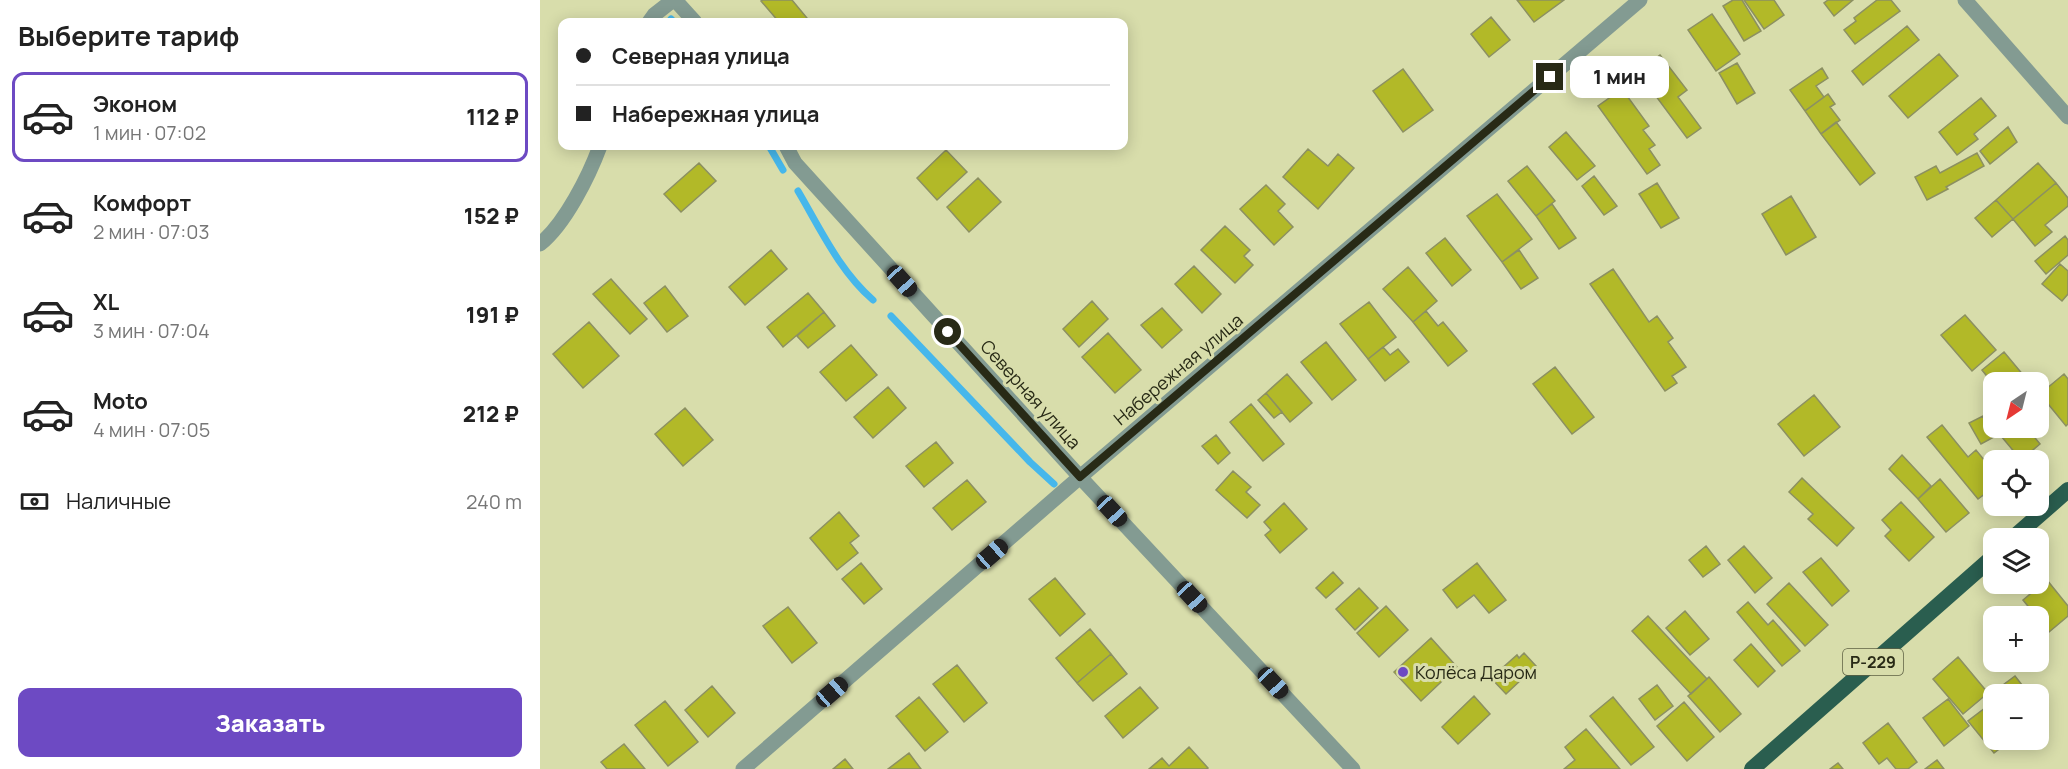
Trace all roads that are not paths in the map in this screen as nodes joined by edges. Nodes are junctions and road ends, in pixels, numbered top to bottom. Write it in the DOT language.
graph roads {
  1 [pos="674,0"];
  2 [pos="1640,0"];
  3 [pos="1965,0"];
  4 [pos="652,18"];
  5 [pos="691,18"];
  6 [pos="2068,117"];
  7 [pos="599,150"];
  8 [pos="788,150"];
  9 [pos="540,244"];
  10 [pos="1080,477"];
  11 [pos="2068,490"];
  12 [pos="2024,528"];
  13 [pos="1983,566"];
  14 [pos="743,769"];
  15 [pos="1353,769"];
  16 [pos="1752,769"];
  1 -- 4 [label="street"];
  1 -- 5 [label="street"];
  2 -- 10 [label="street, Набережная улица"];
  3 -- 6 [label="street"];
  7 -- 9 [label="street"];
  8 -- 10 [label="street, Северная улица"];
  10 -- 14 [label="street, Набережная улица"];
  10 -- 15 [label="street, Северная улица"];
  11 -- 12 [label="highway"];
  13 -- 16 [label="highway, Р-229"];
}
